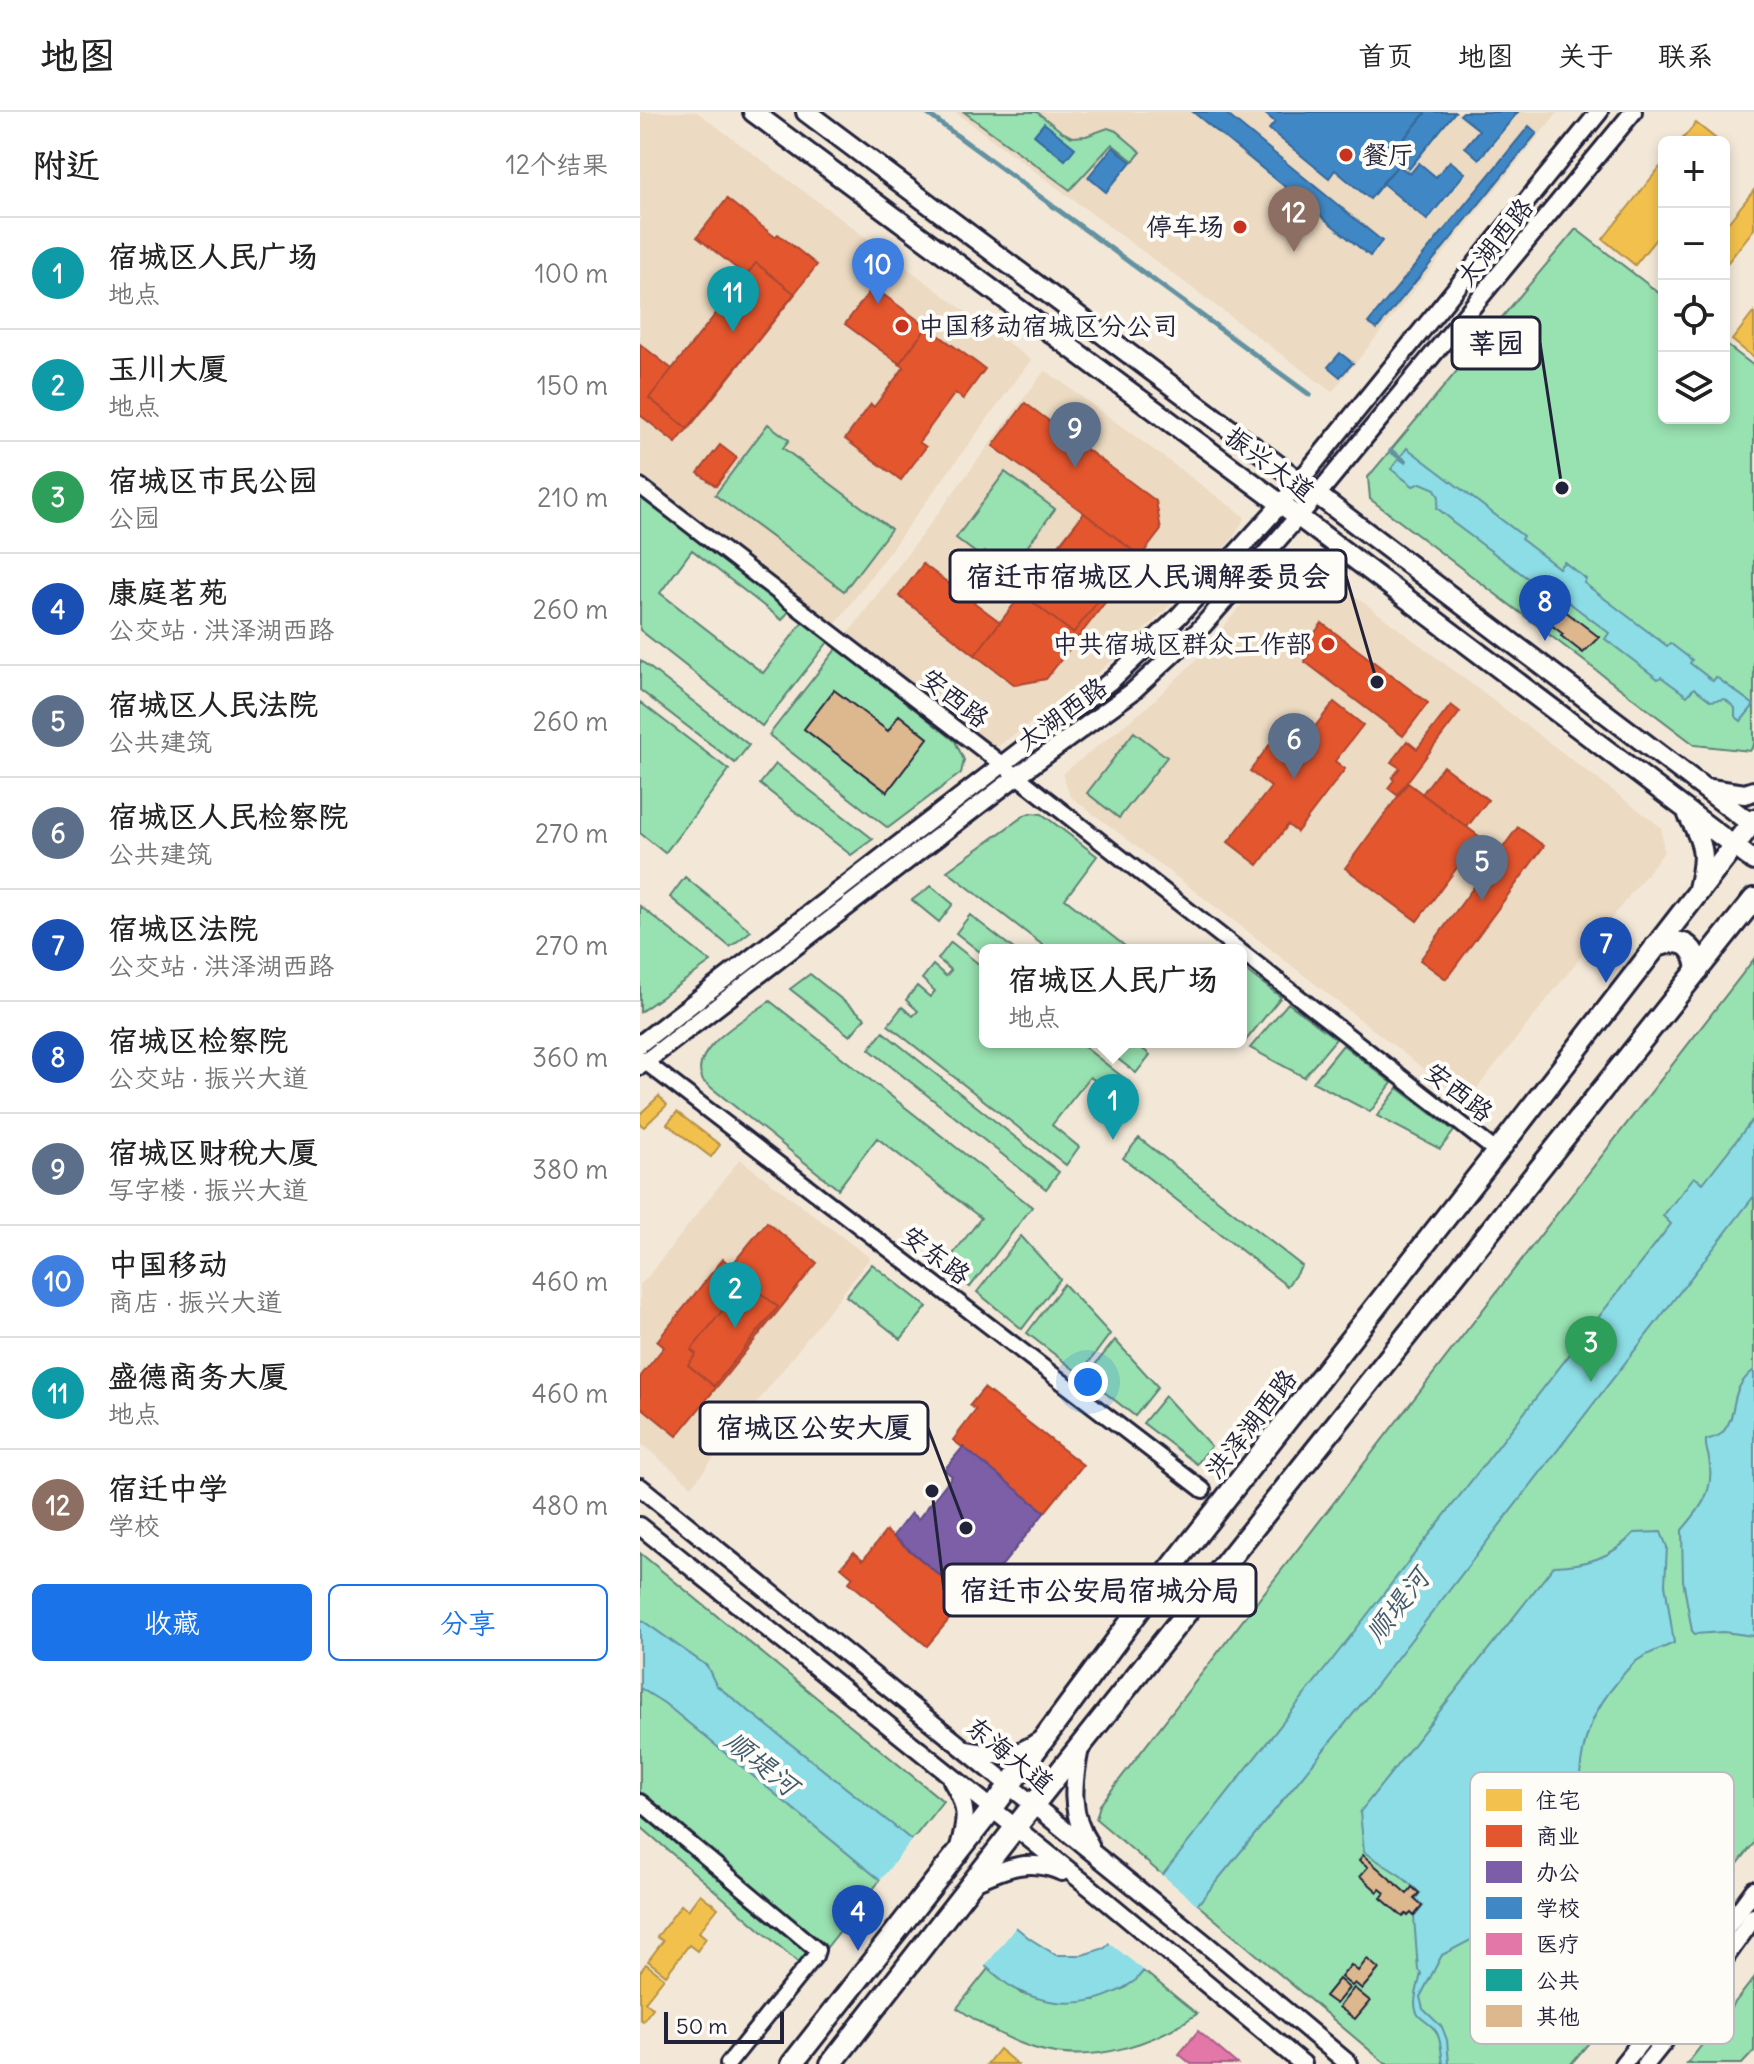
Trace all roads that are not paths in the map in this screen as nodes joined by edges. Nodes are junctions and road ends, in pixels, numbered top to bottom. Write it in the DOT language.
graph roads {
  1 [pos="753,112"];
  2 [pos="806,112"];
  3 [pos="1599,112"];
  4 [pos="1633,112"];
  5 [pos="1211,415"];
  6 [pos="1193,439"];
  7 [pos="1299,481"];
  8 [pos="640,486"];
  9 [pos="1317,495"];
  10 [pos="1281,504"];
  11 [pos="1298,517"];
  12 [pos="1411,566"];
  13 [pos="1392,588"];
  14 [pos="1664,758"];
  15 [pos="1002,764"];
  16 [pos="1017,776"];
  17 [pos="1646,780"];
  18 [pos="1702,787"];
  19 [pos="1754,791"];
  20 [pos="1685,809"];
  21 [pos="1753,823"];
  22 [pos="1733,845"];
  23 [pos="1754,861"];
  24 [pos="1697,893"];
  25 [pos="1754,899"];
  26 [pos="1754,915"];
  27 [pos="1727,932"];
  28 [pos="1231,944"];
  29 [pos="1655,947"];
  30 [pos="1247,956"];
  31 [pos="1698,970"];
  32 [pos="640,1044"];
  33 [pos="642,1062"];
  34 [pos="1497,1152"];
  35 [pos="640,1487"];
  36 [pos="1203,1490"];
  37 [pos="640,1526"];
  38 [pos="1080,1690"];
  39 [pos="1106,1714"];
  40 [pos="1048,1735"];
  41 [pos="1081,1746"];
  42 [pos="964,1749"];
  43 [pos="947,1773"];
  44 [pos="1010,1786"];
  45 [pos="640,1802"];
  46 [pos="1034,1804"];
  47 [pos="992,1809"];
  48 [pos="1015,1828"];
  49 [pos="957,1854"];
  50 [pos="1101,1859"];
  51 [pos="973,1882"];
  52 [pos="1086,1884"];
  53 [pos="1754,1890"];
  54 [pos="927,1892"];
  55 [pos="951,1910"];
  56 [pos="1734,1917"];
  57 [pos="1754,1917"];
  58 [pos="1734,1945"];
  59 [pos="1639,2044"];
  60 [pos="1662,2044"];
  61 [pos="728,2064"];
  62 [pos="792,2064"];
  63 [pos="831,2064"];
  64 [pos="1303,2064"];
  65 [pos="1349,2064"];
  66 [pos="1623,2064"];
  67 [pos="1646,2064"];
  1 -- 6 [label="main road, 振兴大道"];
  2 -- 5 [label="main road, 振兴大道"];
  3 -- 7 [label="street, 太湖西路"];
  4 -- 9 [label="street, 太湖西路"];
  5 -- 6 [label="main road"];
  5 -- 7 [label="main road, 振兴大道"];
  6 -- 10 [label="main road, 振兴大道"];
  7 -- 9 [label="main road, 振兴大道"];
  7 -- 10 [label="street, 太湖西路"];
  8 -- 15 [label="street, 安西路"];
  9 -- 11 [label="street, 太湖西路"];
  9 -- 12 [label="main road, 振兴大道"];
  10 -- 11 [label="main road, 振兴大道"];
  10 -- 15 [label="street, 太湖西路"];
  11 -- 13 [label="main road, 振兴大道"];
  11 -- 16 [label="street, 太湖西路"];
  12 -- 13 [label="main road"];
  12 -- 14 [label="main road, 振兴大道"];
  13 -- 17 [label="main road, 振兴大道"];
  14 -- 17 [label="main road"];
  14 -- 18 [label="main road, 振兴大道"];
  15 -- 16 [label="street, 安西路"];
  15 -- 32 [label="street, 太湖西路"];
  16 -- 28 [label="street, 安西路"];
  16 -- 33 [label="street, 太湖西路"];
  17 -- 20 [label="main road, 振兴大道"];
  18 -- 19 [label="main road"];
  18 -- 21 [label="main road, 振兴大道"];
  20 -- 22 [label="main road, 振兴大道"];
  20 -- 24 [label="main road"];
  21 -- 22 [label="main road, 洪泽湖西路"];
  22 -- 23 [label="main road, 振兴大道"];
  22 -- 24 [label="main road, 洪泽湖西路"];
  24 -- 29 [label="main road, 洪泽湖西路"];
  25 -- 27 [label="main road"];
  26 -- 27 [label="main road"];
  27 -- 31 [label="main road"];
  29 -- 31 [label="main road"];
  29 -- 34 [label="main road, 洪泽湖西路"];
  30 -- 34 [label="street, 安西路"];
  31 -- 39 [label="main road"];
  33 -- 36 [label="street, 安东路"];
  34 -- 38 [label="main road, 洪泽湖西路"];
  35 -- 42 [label="street, 东海大道"];
  37 -- 43 [label="street, 东海大道"];
  38 -- 39 [label="main road"];
  38 -- 40 [label="main road, 洪泽湖西路"];
  39 -- 41 [label="main road"];
  40 -- 42 [label="street"];
  40 -- 44 [label="main road, 洪泽湖西路"];
  41 -- 46 [label="main road"];
  41 -- 50 [label="street"];
  42 -- 44 [label="street, 东海大道"];
  43 -- 47 [label="street, 东海大道"];
  43 -- 49 [label="street"];
  44 -- 46 [label="street, 东海大道"];
  44 -- 47 [label="main road, 洪泽湖西路"];
  45 -- 61 [label="street"];
  46 -- 48 [label="main road"];
  46 -- 50 [label="street, 东海大道"];
  47 -- 48 [label="street, 东海大道"];
  47 -- 49 [label="main road, 洪泽湖西路"];
  48 -- 51 [label="main road"];
  48 -- 52 [label="street, 东海大道"];
  49 -- 54 [label="main road, 洪泽湖西路"];
  50 -- 65 [label="street, 东海大道"];
  51 -- 52 [label="street"];
  51 -- 55 [label="main road"];
  52 -- 64 [label="street, 东海大道"];
  53 -- 56 [label="street"];
  54 -- 55 [label="main road"];
  54 -- 62 [label="main road, 洪泽湖西路"];
  55 -- 63 [label="main road"];
  57 -- 58 [label="street"];
  59 -- 66 [label="street"];
  60 -- 67 [label="street"];
}
